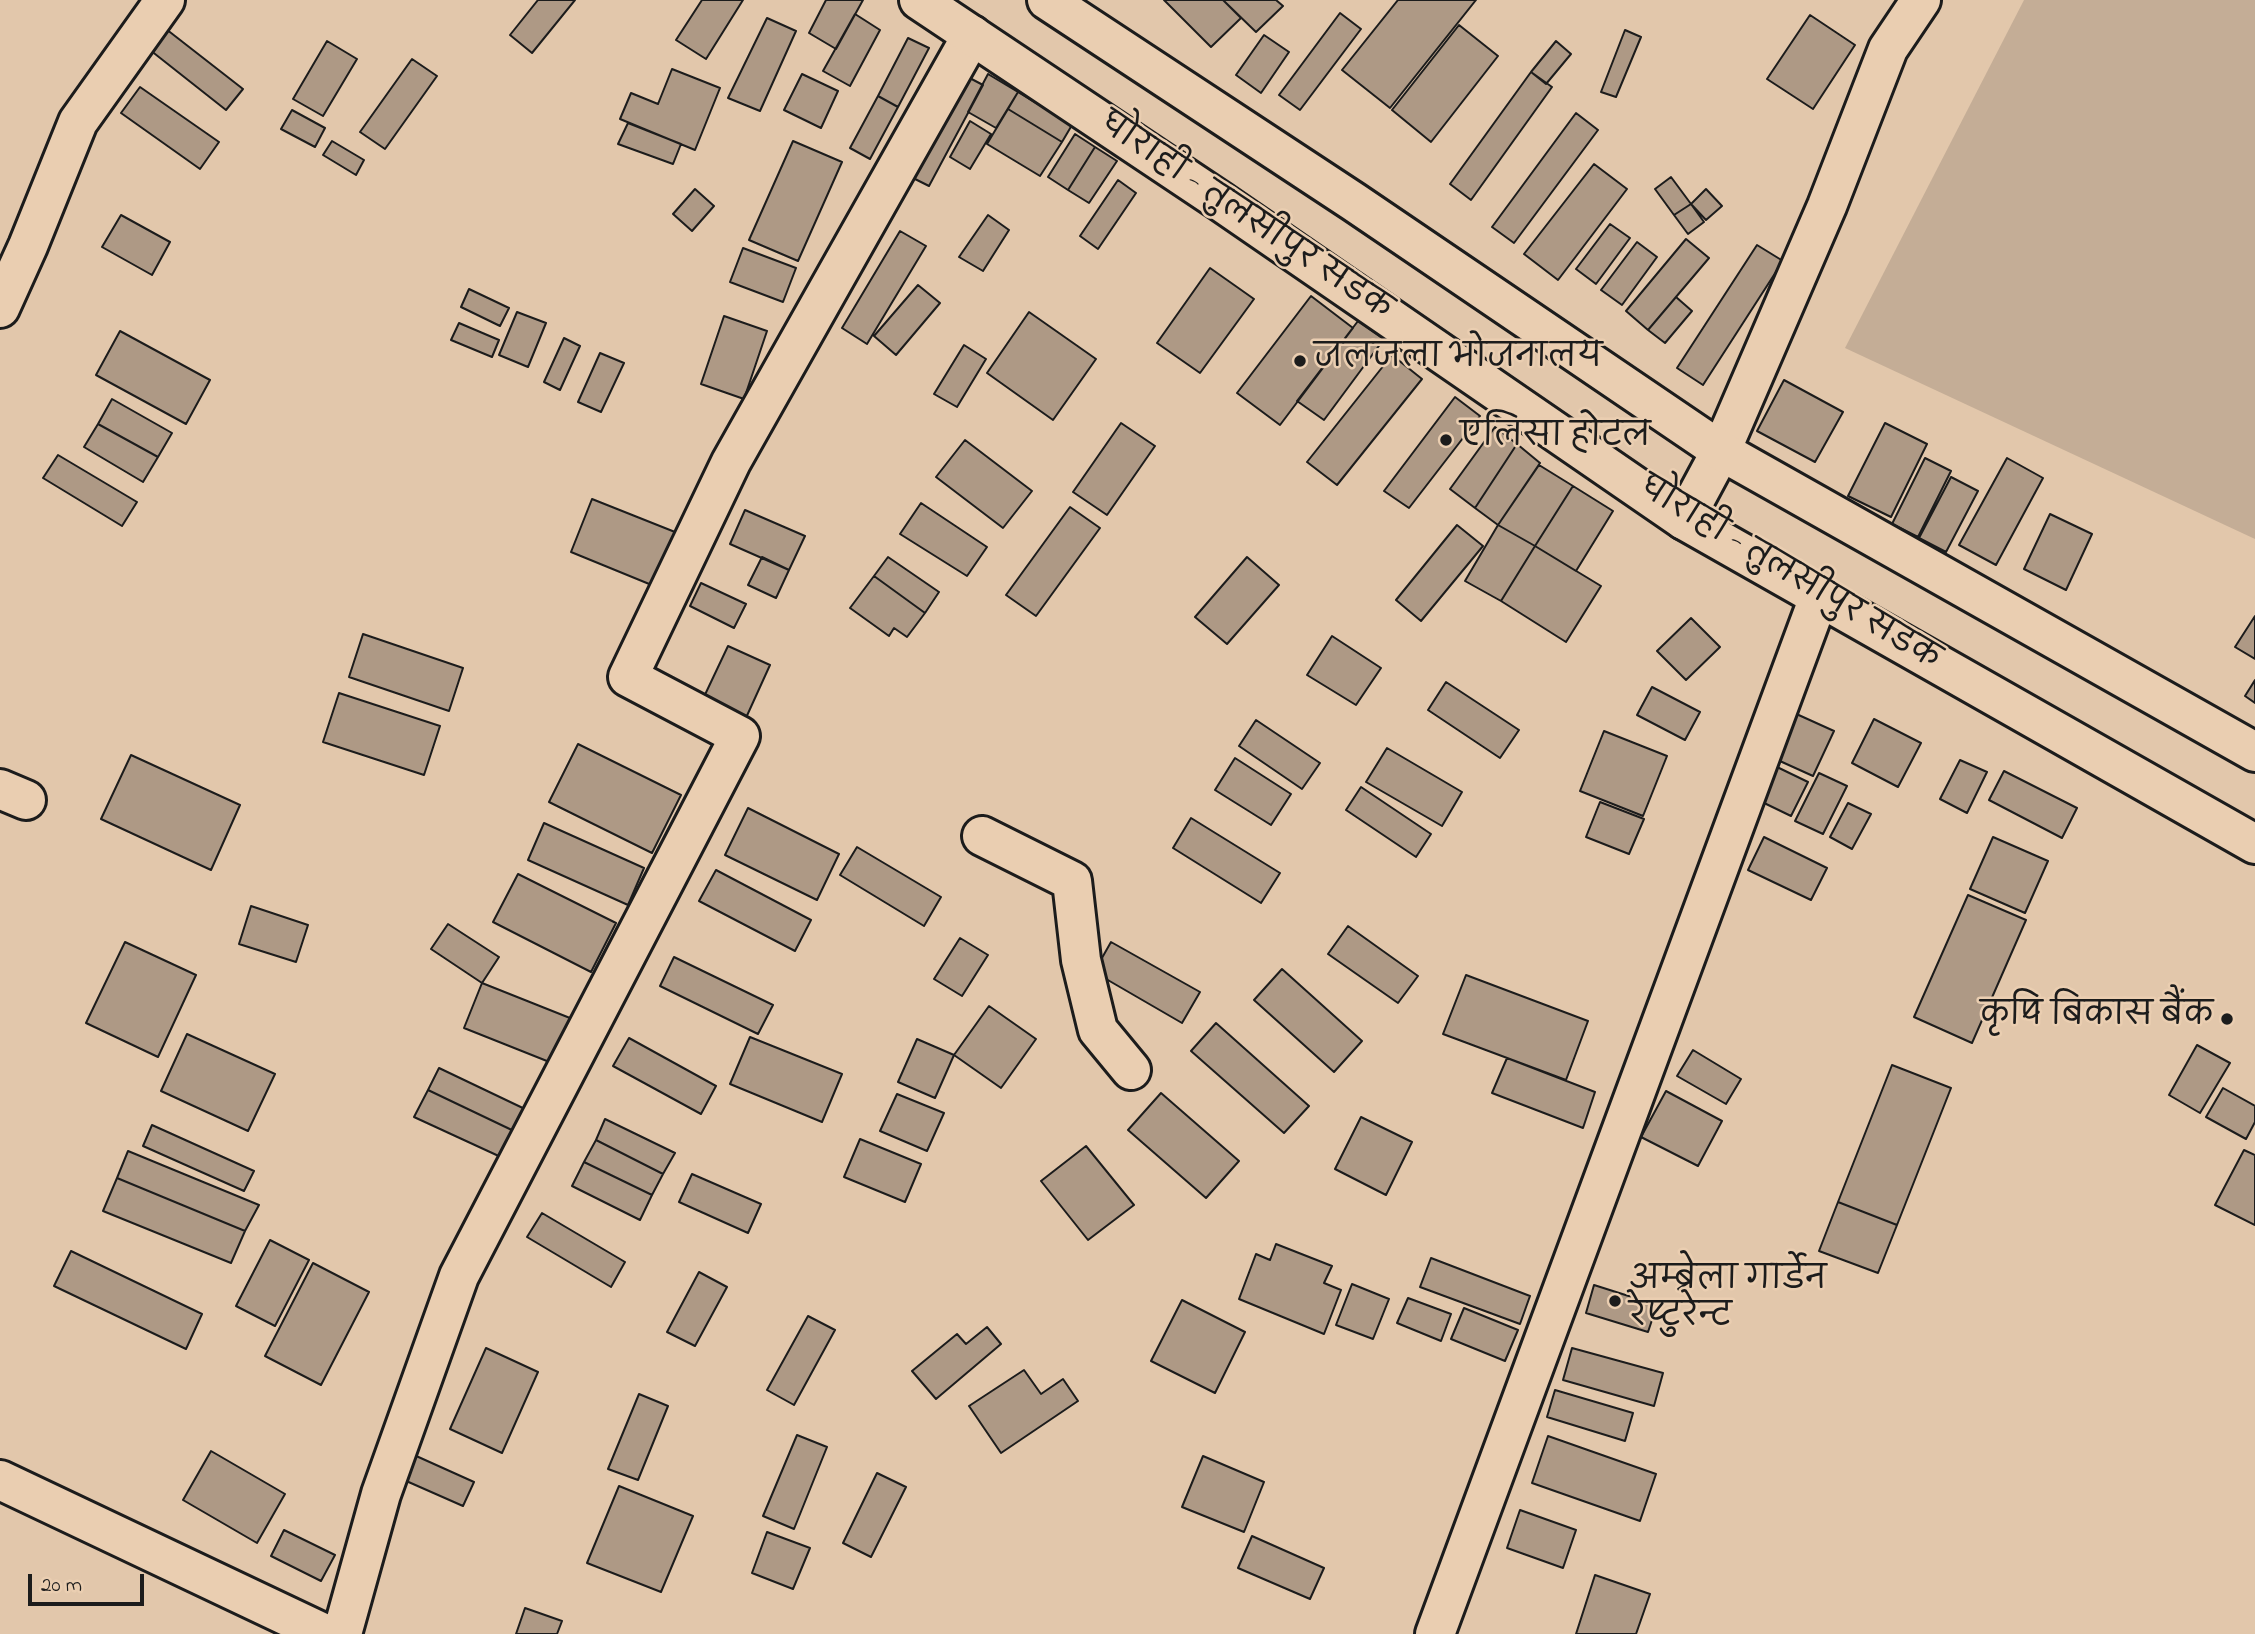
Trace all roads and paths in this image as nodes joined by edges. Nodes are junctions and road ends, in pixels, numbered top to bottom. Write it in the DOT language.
graph roads {
  1 [pos="165,0"];
  2 [pos="919,0"];
  3 [pos="1047,0"];
  4 [pos="1921,0"];
  5 [pos="972,35"];
  6 [pos="0,308"];
  7 [pos="1721,451"];
  8 [pos="1684,520"];
  9 [pos="1819,597"];
  10 [pos="2255,752"];
  11 [pos="982,836"];
  12 [pos="2255,844"];
  13 [pos="1131,1070"];
  14 [pos="0,1480"];
  15 [pos="325,1634"];
  16 [pos="342,1634"];
  17 [pos="1435,1634"];
  1 -- 6 [label="street"];
  2 -- 5 [label="street, घोराही - तुलसीपुर सडक"];
  3 -- 7 [label="street"];
  4 -- 7 [label="street"];
  5 -- 8 [label="street, घोराही - तुलसीपुर सडक"];
  5 -- 16 [label="street"];
  7 -- 8 [label="street"];
  7 -- 10 [label="street"];
  8 -- 9 [label="street, घोराही - तुलसीपुर सडक"];
  9 -- 12 [label="street, घोराही - तुलसीपुर सडक"];
  9 -- 17 [label="street"];
  11 -- 13 [label="street"];
  14 -- 15 [label="street"];
}
